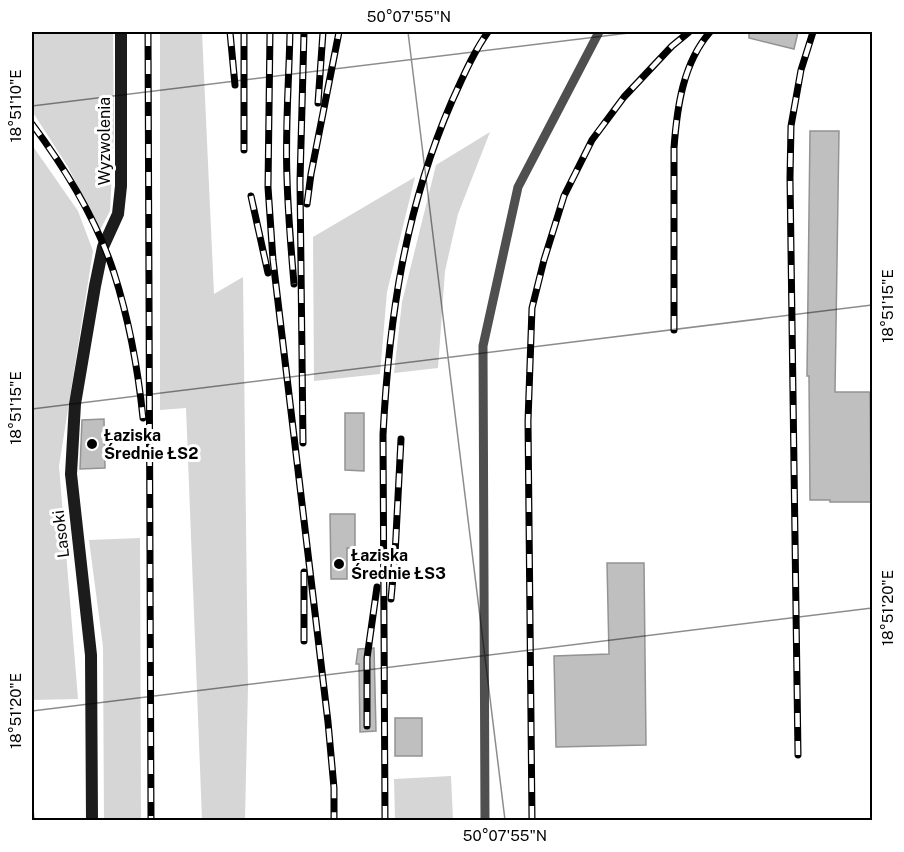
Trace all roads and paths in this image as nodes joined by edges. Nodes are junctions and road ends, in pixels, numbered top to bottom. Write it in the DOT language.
graph roads {
  1 [pos="120,32"];
  2 [pos="599,32"];
  3 [pos="104,247"];
  4 [pos="92,820"];
  5 [pos="485,820"];
  1 -- 3 [label="street, Wyzwolenia"];
  2 -- 5 [label="lane"];
  3 -- 4 [label="street, Lasoki"];
}
